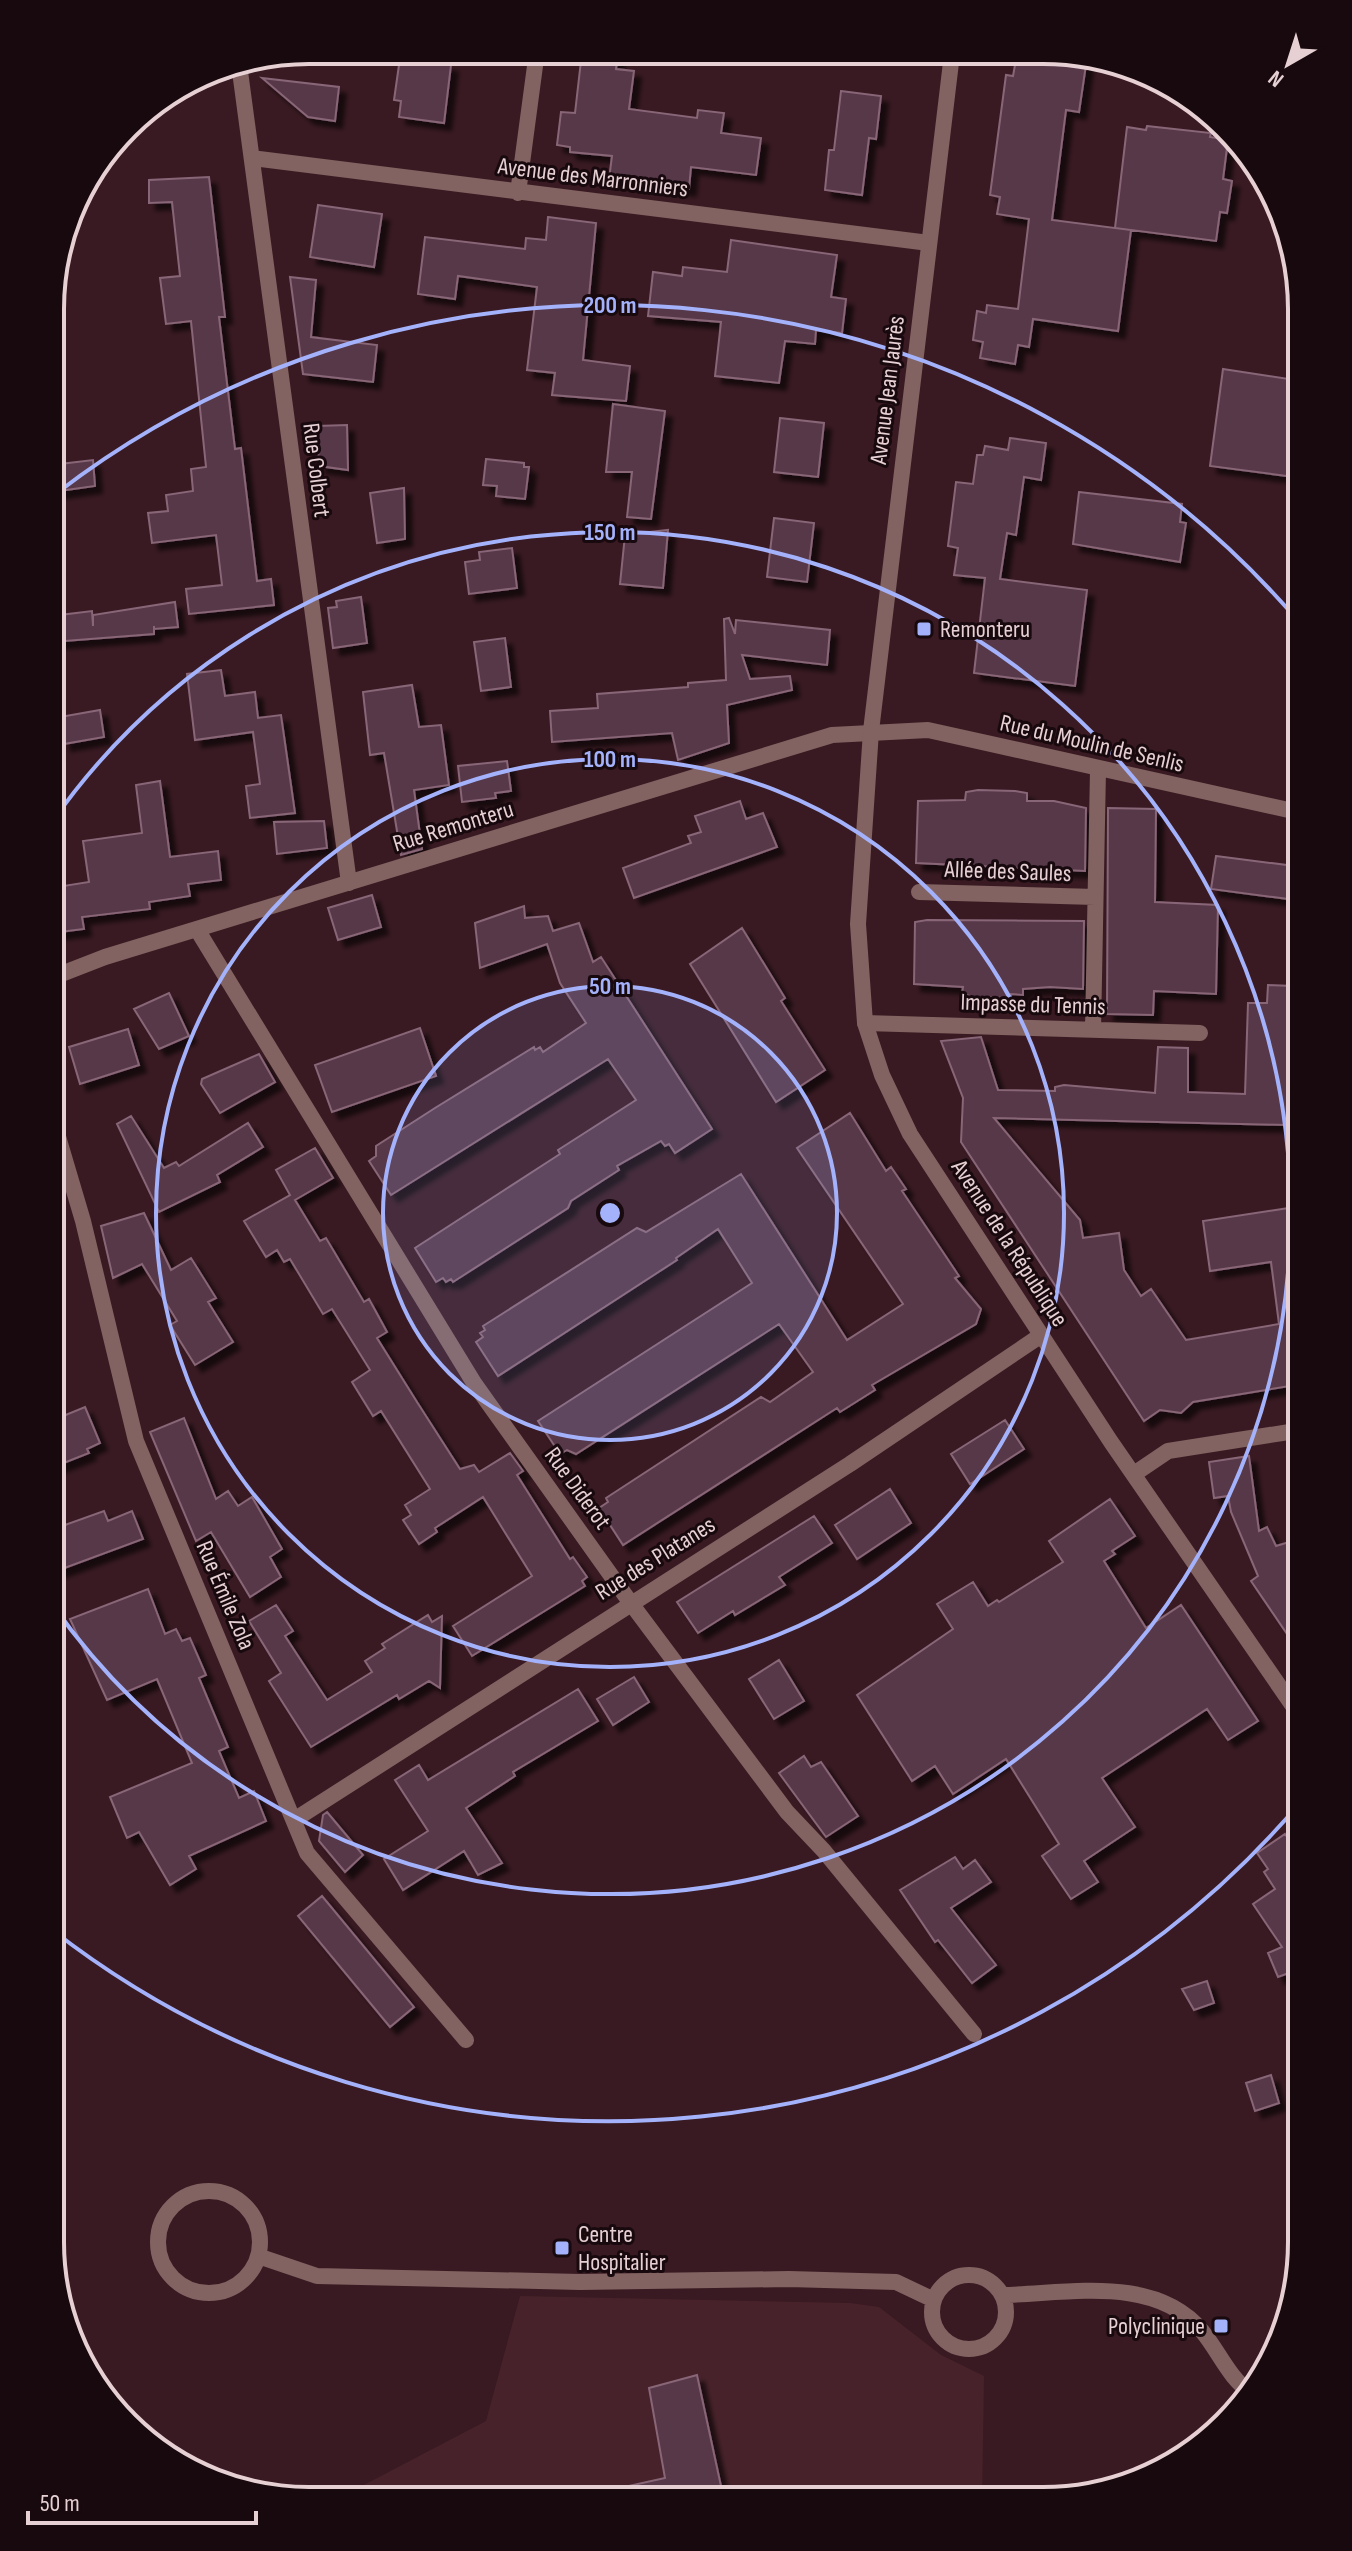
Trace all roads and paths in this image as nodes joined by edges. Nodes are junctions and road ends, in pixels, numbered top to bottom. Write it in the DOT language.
graph roads {
  1 [pos="951,64"];
  2 [pos="535,65"];
  3 [pos="240,74"];
  4 [pos="252,158"];
  5 [pos="518,193"];
  6 [pos="929,243"];
  7 [pos="871,731"];
  8 [pos="1098,770"];
  9 [pos="1288,810"];
  10 [pos="349,883"];
  11 [pos="919,892"];
  12 [pos="1095,897"];
  13 [pos="198,931"];
  14 [pos="64,973"];
  15 [pos="865,1023"];
  16 [pos="1093,1030"];
  17 [pos="1200,1033"];
  18 [pos="64,1157"];
  19 [pos="1040,1336"];
  20 [pos="1287,1432"];
  21 [pos="1134,1474"];
  22 [pos="630,1602"];
  23 [pos="1287,1698"];
  24 [pos="294,1820"];
  25 [pos="974,2034"];
  26 [pos="466,2040"];
  27 [pos="258,2256"];
  28 [pos="1002,2295"];
  29 [pos="934,2300"];
  30 [pos="1240,2386"];
  1 -- 6 [label="street, Avenue Jean Jaurès"];
  2 -- 5 [label="street"];
  3 -- 4 [label="street, Rue Colbert"];
  4 -- 5 [label="street, Avenue des Marronniers"];
  4 -- 10 [label="street, Rue Colbert"];
  5 -- 6 [label="street, Avenue des Marronniers"];
  6 -- 7 [label="street, Avenue Jean Jaurès"];
  7 -- 8 [label="street, Rue du Moulin de Senlis"];
  7 -- 10 [label="street, Rue Remonteru"];
  7 -- 15 [label="street, Avenue de la République"];
  8 -- 9 [label="street, Rue du Moulin de Senlis"];
  8 -- 12 [label="street, Allée des Saules"];
  10 -- 13 [label="street, Rue Remonteru"];
  11 -- 12 [label="street, Allée des Saules"];
  12 -- 16 [label="street, Allée des Saules"];
  13 -- 14 [label="street, Rue Remonteru"];
  13 -- 22 [label="street, Rue Diderot"];
  15 -- 16 [label="street, Impasse du Tennis"];
  15 -- 19 [label="street, Avenue de la République"];
  16 -- 17 [label="street, Impasse du Tennis"];
  18 -- 24 [label="street, Rue Émile Zola"];
  19 -- 21 [label="street, Avenue de la République"];
  19 -- 22 [label="street, Rue des Platanes"];
  20 -- 21 [label="street"];
  21 -- 23 [label="street, Avenue de la République"];
  22 -- 24 [label="street, Rue des Platanes"];
  22 -- 25 [label="street, Rue Diderot"];
  24 -- 26 [label="street, Rue Émile Zola"];
  27 -- 27 [label="street"];
  27 -- 29 [label="street"];
  28 -- 29 [label="street"];
  28 -- 29 [label="street"];
  28 -- 30 [label="street"];
}
